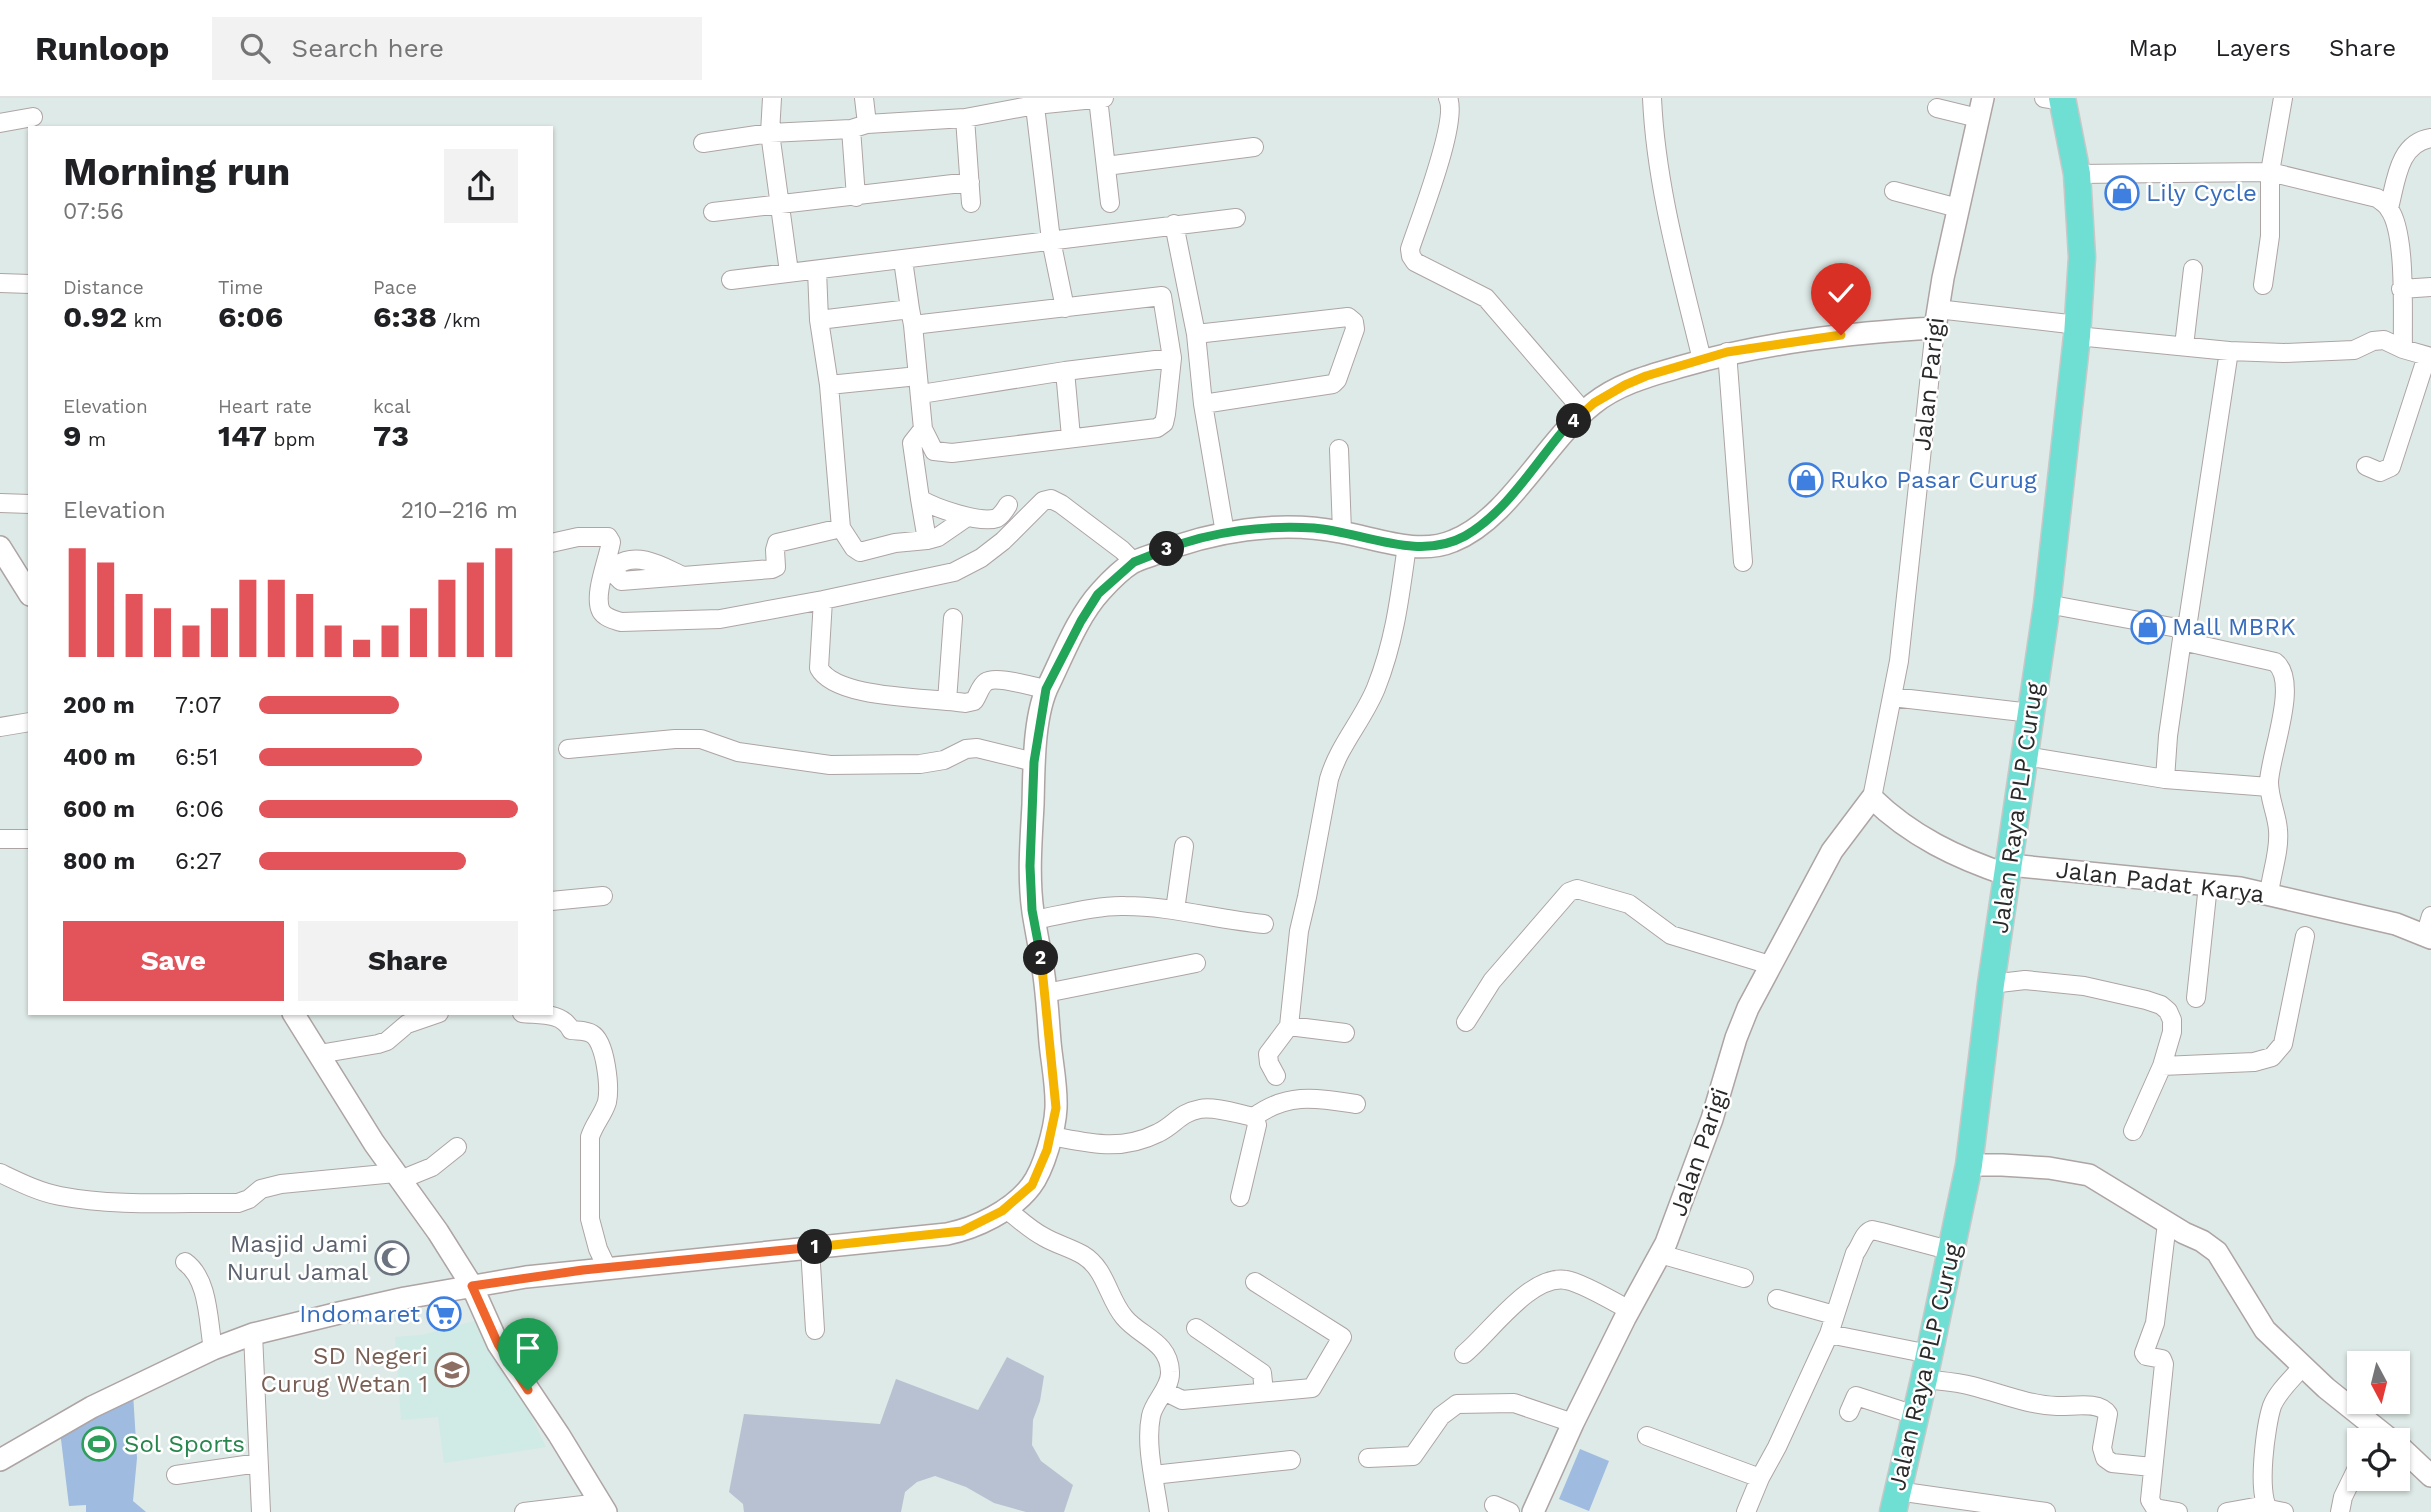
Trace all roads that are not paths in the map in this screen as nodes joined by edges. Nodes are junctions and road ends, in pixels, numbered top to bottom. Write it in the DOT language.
graph roads {
  1 [pos="32,98"];
  2 [pos="772,98"];
  3 [pos="863,98"];
  4 [pos="1098,98"];
  5 [pos="1104,98"];
  6 [pos="1448,98"];
  7 [pos="1651,98"];
  8 [pos="2283,98"];
  9 [pos="2056,99"];
  10 [pos="1035,101"];
  11 [pos="1937,108"];
  12 [pos="1980,108"];
  13 [pos="965,118"];
  14 [pos="0,122"];
  15 [pos="33,122"];
  16 [pos="859,127"];
  17 [pos="769,133"];
  18 [pos="2431,138"];
  19 [pos="703,144"];
  20 [pos="1254,147"];
  21 [pos="1106,166"];
  22 [pos="2270,172"];
  23 [pos="2077,174"];
  24 [pos="970,182"];
  25 [pos="1894,191"];
  26 [pos="856,197"];
  27 [pos="971,203"];
  28 [pos="1110,203"];
  29 [pos="779,205"];
  30 [pos="1958,208"];
  31 [pos="2389,208"];
  32 [pos="713,212"];
  33 [pos="1236,218"];
  34 [pos="1174,224"];
  35 [pos="1051,240"];
  36 [pos="903,260"];
  37 [pos="2193,269"];
  38 [pos="817,270"];
  39 [pos="789,272"];
  40 [pos="731,280"];
  41 [pos="0,283"];
  42 [pos="28,284"];
  43 [pos="2263,285"];
  44 [pos="2431,287"];
  45 [pos="2401,289"];
  46 [pos="1065,308"];
  47 [pos="912,317"];
  48 [pos="1936,319"];
  49 [pos="819,320"];
  50 [pos="2078,331"];
  51 [pos="1196,334"];
  52 [pos="2183,346"];
  53 [pos="2403,349"];
  54 [pos="2229,351"];
  55 [pos="1727,352"];
  56 [pos="2429,356"];
  57 [pos="1172,358"];
  58 [pos="1702,360"];
  59 [pos="1065,371"];
  60 [pos="908,377"];
  61 [pos="829,385"];
  62 [pos="921,394"];
  63 [pos="1203,404"];
  64 [pos="1584,412"];
  65 [pos="923,429"];
  66 [pos="1071,437"];
  67 [pos="1339,449"];
  68 [pos="2366,466"];
  69 [pos="920,499"];
  70 [pos="0,502"];
  71 [pos="28,504"];
  72 [pos="1008,505"];
  73 [pos="967,517"];
  74 [pos="841,528"];
  75 [pos="1342,532"];
  76 [pos="1225,533"];
  77 [pos="927,540"];
  78 [pos="553,543"];
  79 [pos="1407,545"];
  80 [pos="0,547"];
  81 [pos="1134,562"];
  82 [pos="1743,562"];
  83 [pos="683,576"];
  84 [pos="28,592"];
  85 [pos="823,600"];
  86 [pos="2047,604"];
  87 [pos="953,618"];
  88 [pos="2183,633"];
  89 [pos="1046,689"];
  90 [pos="1892,697"];
  91 [pos="947,701"];
  92 [pos="2031,713"];
  93 [pos="28,722"];
  94 [pos="0,727"];
  95 [pos="568,749"];
  96 [pos="2025,757"];
  97 [pos="1034,762"];
  98 [pos="2165,779"];
  99 [pos="2269,787"];
  100 [pos="1872,798"];
  101 [pos="0,839"];
  102 [pos="28,839"];
  103 [pos="1184,846"];
  104 [pos="2009,870"];
  105 [pos="2208,884"];
  106 [pos="2269,895"];
  107 [pos="603,896"];
  108 [pos="553,901"];
  109 [pos="1175,910"];
  110 [pos="1034,920"];
  111 [pos="1264,924"];
  112 [pos="2429,930"];
  113 [pos="2305,936"];
  114 [pos="1196,963"];
  115 [pos="1770,965"];
  116 [pos="1991,984"];
  117 [pos="1046,993"];
  118 [pos="2196,998"];
  119 [pos="294,1015"];
  120 [pos="433,1015"];
  121 [pos="540,1015"];
  122 [pos="1466,1022"];
  123 [pos="1289,1026"];
  124 [pos="1345,1033"];
  125 [pos="319,1054"];
  126 [pos="2162,1066"];
  127 [pos="1276,1076"];
  128 [pos="1356,1104"];
  129 [pos="1254,1116"];
  130 [pos="2133,1131"];
  131 [pos="1051,1136"];
  132 [pos="457,1147"];
  133 [pos="1969,1165"];
  134 [pos="0,1173"];
  135 [pos="397,1177"];
  136 [pos="1240,1197"];
  137 [pos="1005,1208"];
  138 [pos="2167,1223"];
  139 [pos="810,1248"];
  140 [pos="1952,1251"];
  141 [pos="1660,1254"];
  142 [pos="185,1262"];
  143 [pos="607,1268"];
  144 [pos="1744,1278"];
  145 [pos="1255,1282"];
  146 [pos="472,1286"];
  147 [pos="1777,1299"];
  148 [pos="1629,1310"];
  149 [pos="1834,1315"];
  150 [pos="1196,1328"];
  151 [pos="815,1330"];
  152 [pos="253,1334"];
  153 [pos="1829,1334"];
  154 [pos="213,1349"];
  155 [pos="1464,1353"];
  156 [pos="1927,1366"];
  157 [pos="2303,1366"];
  158 [pos="1164,1391"];
  159 [pos="1264,1392"];
  160 [pos="1849,1412"];
  161 [pos="1915,1415"];
  162 [pos="1573,1423"];
  163 [pos="2371,1428"];
  164 [pos="1647,1436"];
  165 [pos="2410,1456"];
  166 [pos="1368,1458"];
  167 [pos="0,1460"];
  168 [pos="1291,1460"];
  169 [pos="258,1463"];
  170 [pos="2152,1467"];
  171 [pos="176,1475"];
  172 [pos="1153,1475"];
  173 [pos="2431,1476"];
  174 [pos="1760,1478"];
  175 [pos="2347,1489"];
  176 [pos="1895,1502"];
  177 [pos="2266,1505"];
  178 [pos="603,1508"];
  179 [pos="261,1512"];
  180 [pos="524,1512"];
  181 [pos="1159,1512"];
  182 [pos="1534,1512"];
  183 [pos="1746,1512"];
  184 [pos="2046,1512"];
  185 [pos="2178,1512"];
  186 [pos="2227,1512"];
  187 [pos="2284,1512"];
  188 [pos="2340,1512"];
  1 -- 15 [label="street"];
  2 -- 17 [label="street"];
  3 -- 16 [label="street"];
  4 -- 5 [label="street"];
  4 -- 10 [label="street"];
  4 -- 21 [label="street"];
  6 -- 64 [label="street"];
  7 -- 58 [label="street"];
  8 -- 22 [label="street"];
  9 -- 23 [label="main road, Jalan Raya PLP Curug"];
  10 -- 13 [label="street"];
  10 -- 35 [label="street"];
  11 -- 12 [label="street"];
  12 -- 30 [label="street, Jalan Parigi"];
  13 -- 16 [label="street"];
  13 -- 24 [label="street"];
  14 -- 15 [label="street"];
  16 -- 17 [label="street"];
  16 -- 26 [label="street"];
  17 -- 19 [label="street"];
  17 -- 29 [label="street"];
  18 -- 31 [label="street"];
  20 -- 21 [label="street"];
  21 -- 28 [label="street"];
  22 -- 23 [label="street"];
  22 -- 31 [label="street"];
  22 -- 43 [label="street"];
  23 -- 50 [label="main road, Jalan Raya PLP Curug"];
  24 -- 26 [label="street"];
  24 -- 27 [label="street"];
  25 -- 30 [label="street"];
  26 -- 29 [label="street"];
  29 -- 32 [label="street"];
  29 -- 39 [label="street"];
  30 -- 48 [label="street, Jalan Parigi"];
  31 -- 45 [label="street"];
  33 -- 34 [label="street"];
  34 -- 35 [label="street"];
  34 -- 51 [label="street"];
  35 -- 36 [label="street"];
  35 -- 46 [label="street"];
  36 -- 38 [label="street"];
  36 -- 47 [label="street"];
  37 -- 52 [label="street"];
  38 -- 39 [label="street"];
  38 -- 49 [label="street"];
  39 -- 40 [label="street"];
  41 -- 42 [label="street"];
  44 -- 45 [label="street"];
  45 -- 53 [label="street"];
  46 -- 47 [label="street"];
  46 -- 57 [label="street"];
  47 -- 49 [label="street"];
  47 -- 62 [label="street"];
  48 -- 50 [label="street"];
  48 -- 55 [label="street"];
  48 -- 90 [label="street, Jalan Parigi"];
  49 -- 61 [label="street"];
  50 -- 52 [label="street"];
  50 -- 86 [label="main road, Jalan Raya PLP Curug"];
  51 -- 63 [label="street"];
  51 -- 63 [label="street"];
  52 -- 54 [label="street"];
  53 -- 54 [label="street"];
  53 -- 56 [label="street"];
  54 -- 88 [label="street"];
  55 -- 58 [label="street"];
  55 -- 82 [label="street"];
  56 -- 68 [label="street"];
  57 -- 59 [label="street"];
  57 -- 66 [label="street"];
  58 -- 64 [label="street"];
  59 -- 62 [label="street"];
  59 -- 66 [label="street"];
  60 -- 61 [label="street"];
  61 -- 74 [label="street"];
  62 -- 65 [label="street"];
  63 -- 76 [label="street"];
  64 -- 79 [label="street"];
  65 -- 66 [label="street"];
  65 -- 69 [label="street"];
  67 -- 75 [label="street"];
  69 -- 73 [label="street"];
  69 -- 77 [label="street"];
  70 -- 71 [label="street"];
  72 -- 73 [label="street"];
  73 -- 77 [label="street"];
  74 -- 77 [label="street"];
  74 -- 83 [label="street"];
  75 -- 76 [label="street"];
  75 -- 79 [label="street"];
  76 -- 81 [label="street"];
  78 -- 85 [label="street"];
  79 -- 123 [label="street"];
  80 -- 84 [label="street"];
  81 -- 85 [label="street"];
  81 -- 89 [label="street"];
  85 -- 91 [label="street"];
  86 -- 88 [label="street"];
  86 -- 92 [label="main road, Jalan Raya PLP Curug"];
  87 -- 91 [label="street"];
  88 -- 98 [label="street"];
  88 -- 99 [label="street"];
  89 -- 91 [label="street"];
  89 -- 97 [label="street"];
  90 -- 92 [label="street"];
  90 -- 100 [label="street, Jalan Parigi"];
  92 -- 96 [label="main road, Jalan Raya PLP Curug"];
  93 -- 94 [label="street"];
  95 -- 97 [label="street"];
  96 -- 98 [label="street"];
  96 -- 104 [label="main road, Jalan Raya PLP Curug"];
  97 -- 110 [label="street"];
  98 -- 99 [label="street"];
  99 -- 106 [label="street"];
  100 -- 104 [label="street"];
  100 -- 115 [label="street, Jalan Parigi"];
  101 -- 102 [label="street"];
  103 -- 109 [label="street"];
  104 -- 105 [label="street, Jalan Padat Karya"];
  104 -- 116 [label="main road, Jalan Raya PLP Curug"];
  105 -- 106 [label="street, Jalan Padat Karya"];
  105 -- 118 [label="street"];
  106 -- 112 [label="street, Jalan Padat Karya"];
  107 -- 108 [label="street"];
  109 -- 110 [label="street"];
  109 -- 111 [label="street"];
  110 -- 117 [label="street"];
  113 -- 126 [label="street"];
  114 -- 117 [label="street"];
  115 -- 122 [label="street"];
  115 -- 141 [label="street, Jalan Parigi"];
  116 -- 126 [label="street"];
  116 -- 133 [label="main road, Jalan Raya PLP Curug"];
  117 -- 131 [label="street"];
  119 -- 125 [label="street"];
  120 -- 125 [label="street"];
  121 -- 143 [label="street"];
  123 -- 124 [label="street"];
  123 -- 127 [label="street"];
  125 -- 135 [label="street"];
  126 -- 130 [label="street"];
  128 -- 129 [label="street"];
  129 -- 131 [label="street"];
  129 -- 136 [label="street"];
  131 -- 137 [label="street"];
  132 -- 135 [label="street"];
  133 -- 138 [label="street"];
  133 -- 140 [label="main road, Jalan Raya PLP Curug"];
  134 -- 135 [label="street"];
  135 -- 146 [label="street"];
  137 -- 139 [label="street"];
  137 -- 158 [label="street"];
  138 -- 157 [label="street"];
  138 -- 170 [label="street"];
  139 -- 143 [label="street"];
  139 -- 151 [label="street"];
  140 -- 149 [label="street"];
  140 -- 156 [label="main road, Jalan Raya PLP Curug"];
  141 -- 144 [label="street"];
  141 -- 148 [label="street, Jalan Parigi"];
  142 -- 154 [label="street"];
  143 -- 146 [label="street"];
  145 -- 159 [label="street"];
  146 -- 152 [label="street"];
  146 -- 178 [label="street"];
  147 -- 149 [label="street"];
  148 -- 155 [label="street"];
  148 -- 162 [label="street, Jalan Parigi"];
  149 -- 153 [label="street"];
  150 -- 159 [label="street"];
  152 -- 154 [label="street"];
  152 -- 169 [label="street"];
  153 -- 156 [label="street"];
  153 -- 174 [label="street"];
  154 -- 167 [label="street"];
  156 -- 161 [label="main road, Jalan Raya PLP Curug"];
  156 -- 170 [label="street"];
  157 -- 163 [label="street"];
  157 -- 177 [label="street"];
  158 -- 159 [label="street"];
  158 -- 172 [label="street"];
  160 -- 161 [label="street"];
  161 -- 176 [label="main road, Jalan Raya PLP Curug"];
  162 -- 166 [label="street"];
  162 -- 182 [label="street, Jalan Parigi"];
  164 -- 174 [label="street"];
  165 -- 173 [label="street"];
  168 -- 172 [label="street"];
  169 -- 171 [label="street"];
  169 -- 179 [label="street"];
  170 -- 185 [label="street"];
  172 -- 181 [label="street"];
  174 -- 183 [label="street"];
  175 -- 188 [label="street"];
  176 -- 184 [label="street"];
  177 -- 186 [label="street"];
  177 -- 187 [label="street"];
  178 -- 180 [label="street"];
}
